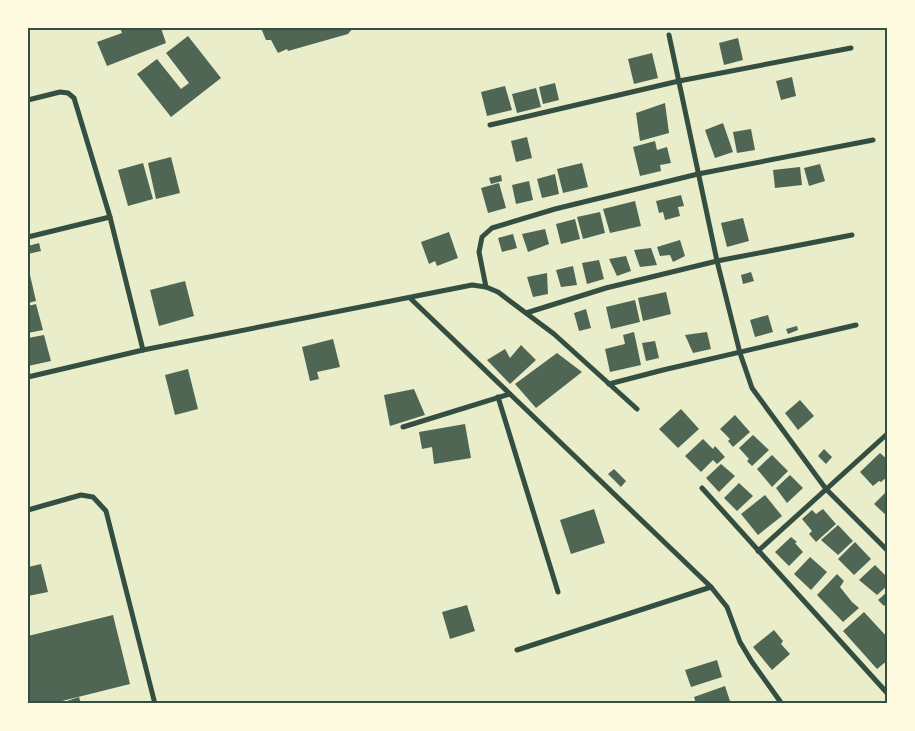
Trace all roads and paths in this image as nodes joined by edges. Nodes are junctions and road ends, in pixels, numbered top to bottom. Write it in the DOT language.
graph roads {
  1 [pos="669,35"];
  2 [pos="851,48"];
  3 [pos="679,81"];
  4 [pos="28,100"];
  5 [pos="490,125"];
  6 [pos="872,140"];
  7 [pos="698,174"];
  8 [pos="110,217"];
  9 [pos="852,234"];
  10 [pos="28,237"];
  11 [pos="717,261"];
  12 [pos="486,287"];
  13 [pos="410,298"];
  14 [pos="526,312"];
  15 [pos="856,325"];
  16 [pos="143,350"];
  17 [pos="740,353"];
  18 [pos="28,377"];
  19 [pos="609,384"];
  20 [pos="510,394"];
  21 [pos="498,398"];
  22 [pos="636,409"];
  23 [pos="402,427"];
  24 [pos="886,435"];
  25 [pos="702,488"];
  26 [pos="826,489"];
  27 [pos="28,510"];
  28 [pos="758,551"];
  29 [pos="888,551"];
  30 [pos="712,587"];
  31 [pos="558,592"];
  32 [pos="517,650"];
  33 [pos="888,694"];
  34 [pos="155,704"];
  35 [pos="782,704"];
  1 -- 3 [label="street"];
  2 -- 3 [label="street"];
  3 -- 5 [label="street"];
  3 -- 7 [label="street"];
  4 -- 8 [label="street"];
  6 -- 7 [label="street"];
  7 -- 11 [label="street"];
  7 -- 12 [label="street"];
  8 -- 10 [label="street"];
  8 -- 16 [label="street"];
  9 -- 11 [label="street"];
  11 -- 14 [label="street"];
  11 -- 17 [label="street"];
  12 -- 13 [label="street"];
  12 -- 14 [label="street"];
  13 -- 16 [label="street"];
  13 -- 20 [label="street"];
  14 -- 19 [label="street"];
  15 -- 17 [label="street"];
  16 -- 18 [label="street"];
  17 -- 19 [label="street"];
  17 -- 26 [label="street"];
  19 -- 22 [label="street"];
  20 -- 21 [label="street"];
  20 -- 30 [label="street"];
  21 -- 23 [label="street"];
  21 -- 31 [label="street"];
  24 -- 26 [label="street"];
  25 -- 28 [label="street"];
  26 -- 28 [label="street"];
  26 -- 29 [label="street"];
  27 -- 34 [label="street"];
  28 -- 33 [label="street"];
  30 -- 32 [label="street"];
  30 -- 35 [label="street"];
}
